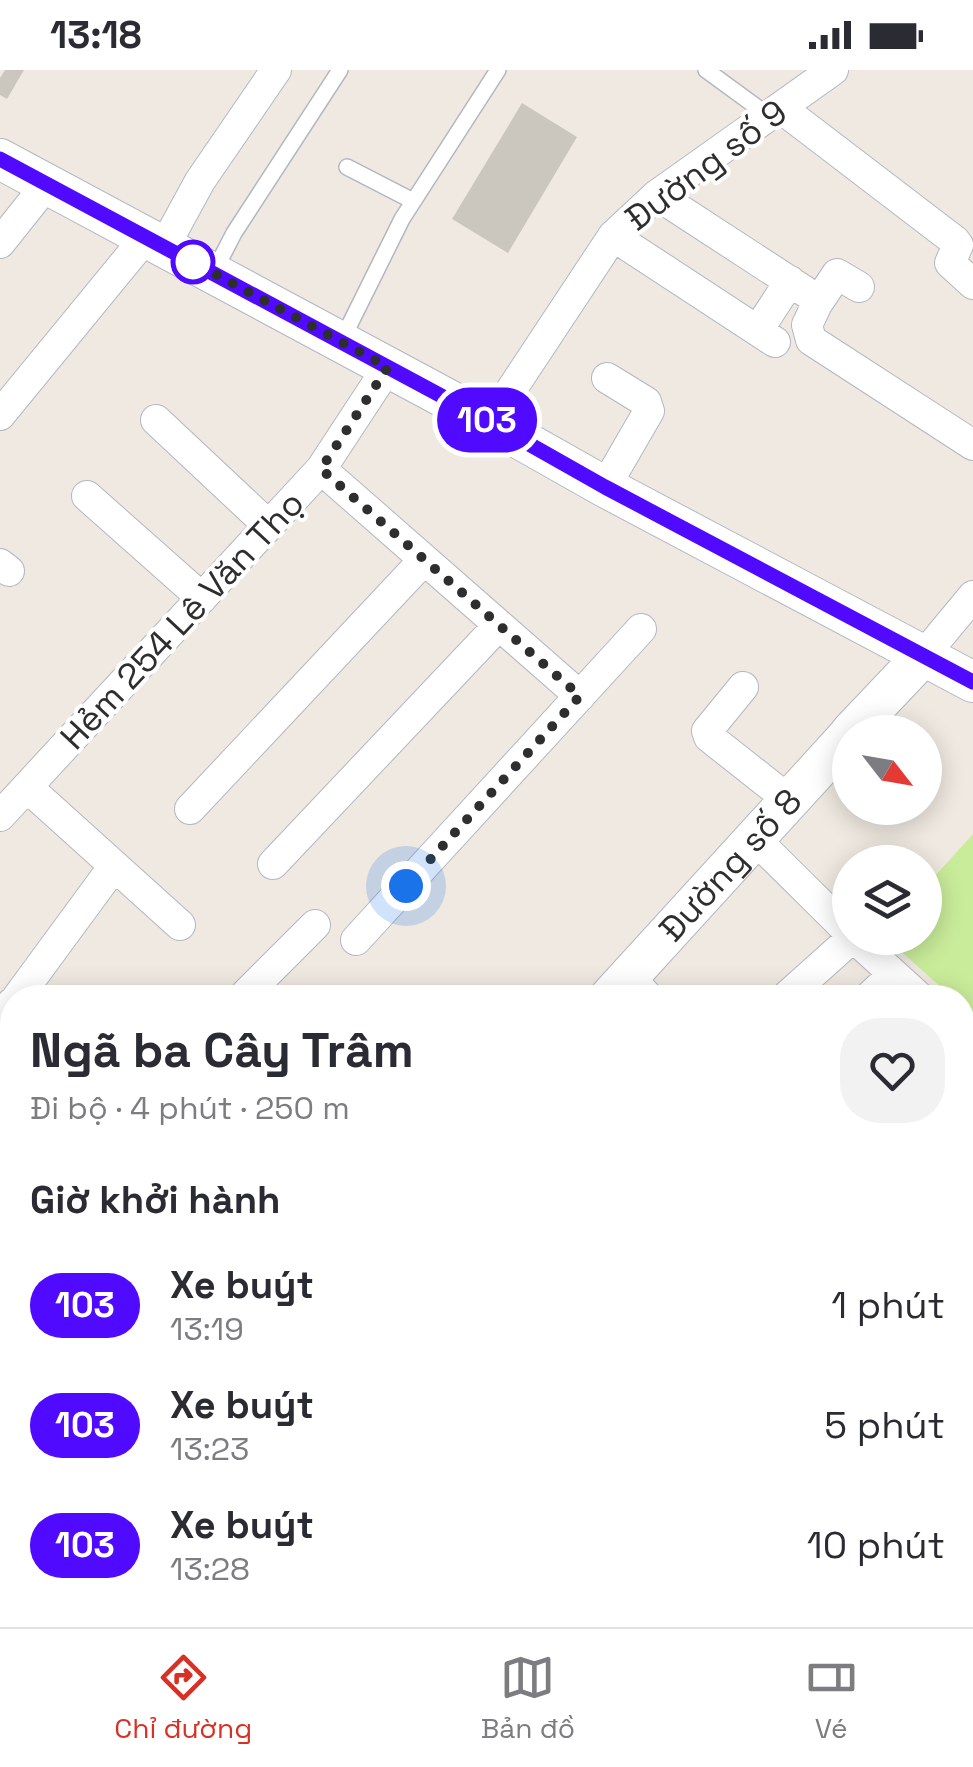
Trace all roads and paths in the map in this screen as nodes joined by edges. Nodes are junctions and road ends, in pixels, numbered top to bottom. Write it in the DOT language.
graph roads {
  1 [pos="276,70"];
  2 [pos="340,70"];
  3 [pos="498,70"];
  4 [pos="706,70"];
  5 [pos="833,70"];
  6 [pos="776,112"];
  7 [pos="0,159"];
  8 [pos="347,166"];
  9 [pos="46,184"];
  10 [pos="657,195"];
  11 [pos="413,201"];
  12 [pos="613,236"];
  13 [pos="155,242"];
  14 [pos="0,243"];
  15 [pos="214,274"];
  16 [pos="790,281"];
  17 [pos="973,284"];
  18 [pos="858,288"];
  19 [pos="817,304"];
  20 [pos="342,342"];
  21 [pos="388,367"];
  22 [pos="608,378"];
  23 [pos="0,416"];
  24 [pos="156,420"];
  25 [pos="490,422"];
  26 [pos="973,445"];
  27 [pos="321,469"];
  28 [pos="605,487"];
  29 [pos="87,496"];
  30 [pos="269,526"];
  31 [pos="422,561"];
  32 [pos="973,596"];
  33 [pos="202,598"];
  34 [pos="499,625"];
  35 [pos="641,629"];
  36 [pos="924,655"];
  37 [pos="973,682"];
  38 [pos="743,687"];
  39 [pos="580,696"];
  40 [pos="868,715"];
  41 [pos="832,754"];
  42 [pos="27,787"];
  43 [pos="789,800"];
  44 [pos="190,810"];
  45 [pos="0,816"];
  46 [pos="754,838"];
  47 [pos="273,864"];
  48 [pos="114,866"];
  49 [pos="832,916"];
  50 [pos="315,924"];
  51 [pos="180,925"];
  52 [pos="356,940"];
  53 [pos="832,955"];
  54 [pos="872,955"];
  55 [pos="893,975"];
  56 [pos="25,985"];
  57 [pos="255,985"];
  58 [pos="634,985"];
  59 [pos="799,985"];
  60 [pos="882,985"];
  61 [pos="905,985"];
  1 -- 13 [label="street"];
  2 -- 15 [label="lane"];
  3 -- 11 [label="lane"];
  4 -- 6 [label="lane"];
  5 -- 6 [label="street, Đường số 9"];
  6 -- 10 [label="street, Đường số 9"];
  6 -- 17 [label="street"];
  7 -- 9 [label="main road"];
  8 -- 11 [label="lane"];
  9 -- 13 [label="main road"];
  9 -- 14 [label="street"];
  10 -- 12 [label="street, Đường số 9"];
  10 -- 16 [label="street"];
  11 -- 20 [label="lane"];
  12 -- 16 [label="street"];
  12 -- 25 [label="street, Đường số 9"];
  13 -- 15 [label="main road"];
  13 -- 23 [label="street"];
  15 -- 20 [label="main road"];
  16 -- 19 [label="street"];
  18 -- 19 [label="street"];
  19 -- 26 [label="street"];
  20 -- 21 [label="main road"];
  21 -- 25 [label="main road"];
  21 -- 27 [label="street, Hẻm 254 Lê Văn Thọ"];
  22 -- 28 [label="street"];
  24 -- 30 [label="street"];
  25 -- 28 [label="main road"];
  27 -- 30 [label="street, Hẻm 254 Lê Văn Thọ"];
  27 -- 31 [label="street"];
  28 -- 36 [label="main road"];
  29 -- 33 [label="street"];
  30 -- 33 [label="street, Hẻm 254 Lê Văn Thọ"];
  31 -- 34 [label="street"];
  31 -- 44 [label="street"];
  32 -- 36 [label="street"];
  33 -- 42 [label="street, Hẻm 254 Lê Văn Thọ"];
  34 -- 39 [label="street"];
  34 -- 47 [label="street"];
  35 -- 39 [label="street"];
  36 -- 37 [label="main road"];
  36 -- 40 [label="main road, Đường số 8"];
  38 -- 43 [label="street"];
  39 -- 52 [label="street"];
  41 -- 43 [label="main road, Đường số 8"];
  42 -- 45 [label="street, Hẻm 254 Lê Văn Thọ"];
  42 -- 48 [label="street"];
  43 -- 46 [label="main road, Đường số 8"];
  46 -- 49 [label="street"];
  46 -- 58 [label="main road, Đường số 8"];
  48 -- 51 [label="street"];
  48 -- 56 [label="street"];
  50 -- 57 [label="street"];
  53 -- 59 [label="street"];
  54 -- 55 [label="street"];
  55 -- 60 [label="street"];
  55 -- 61 [label="street"];
}
